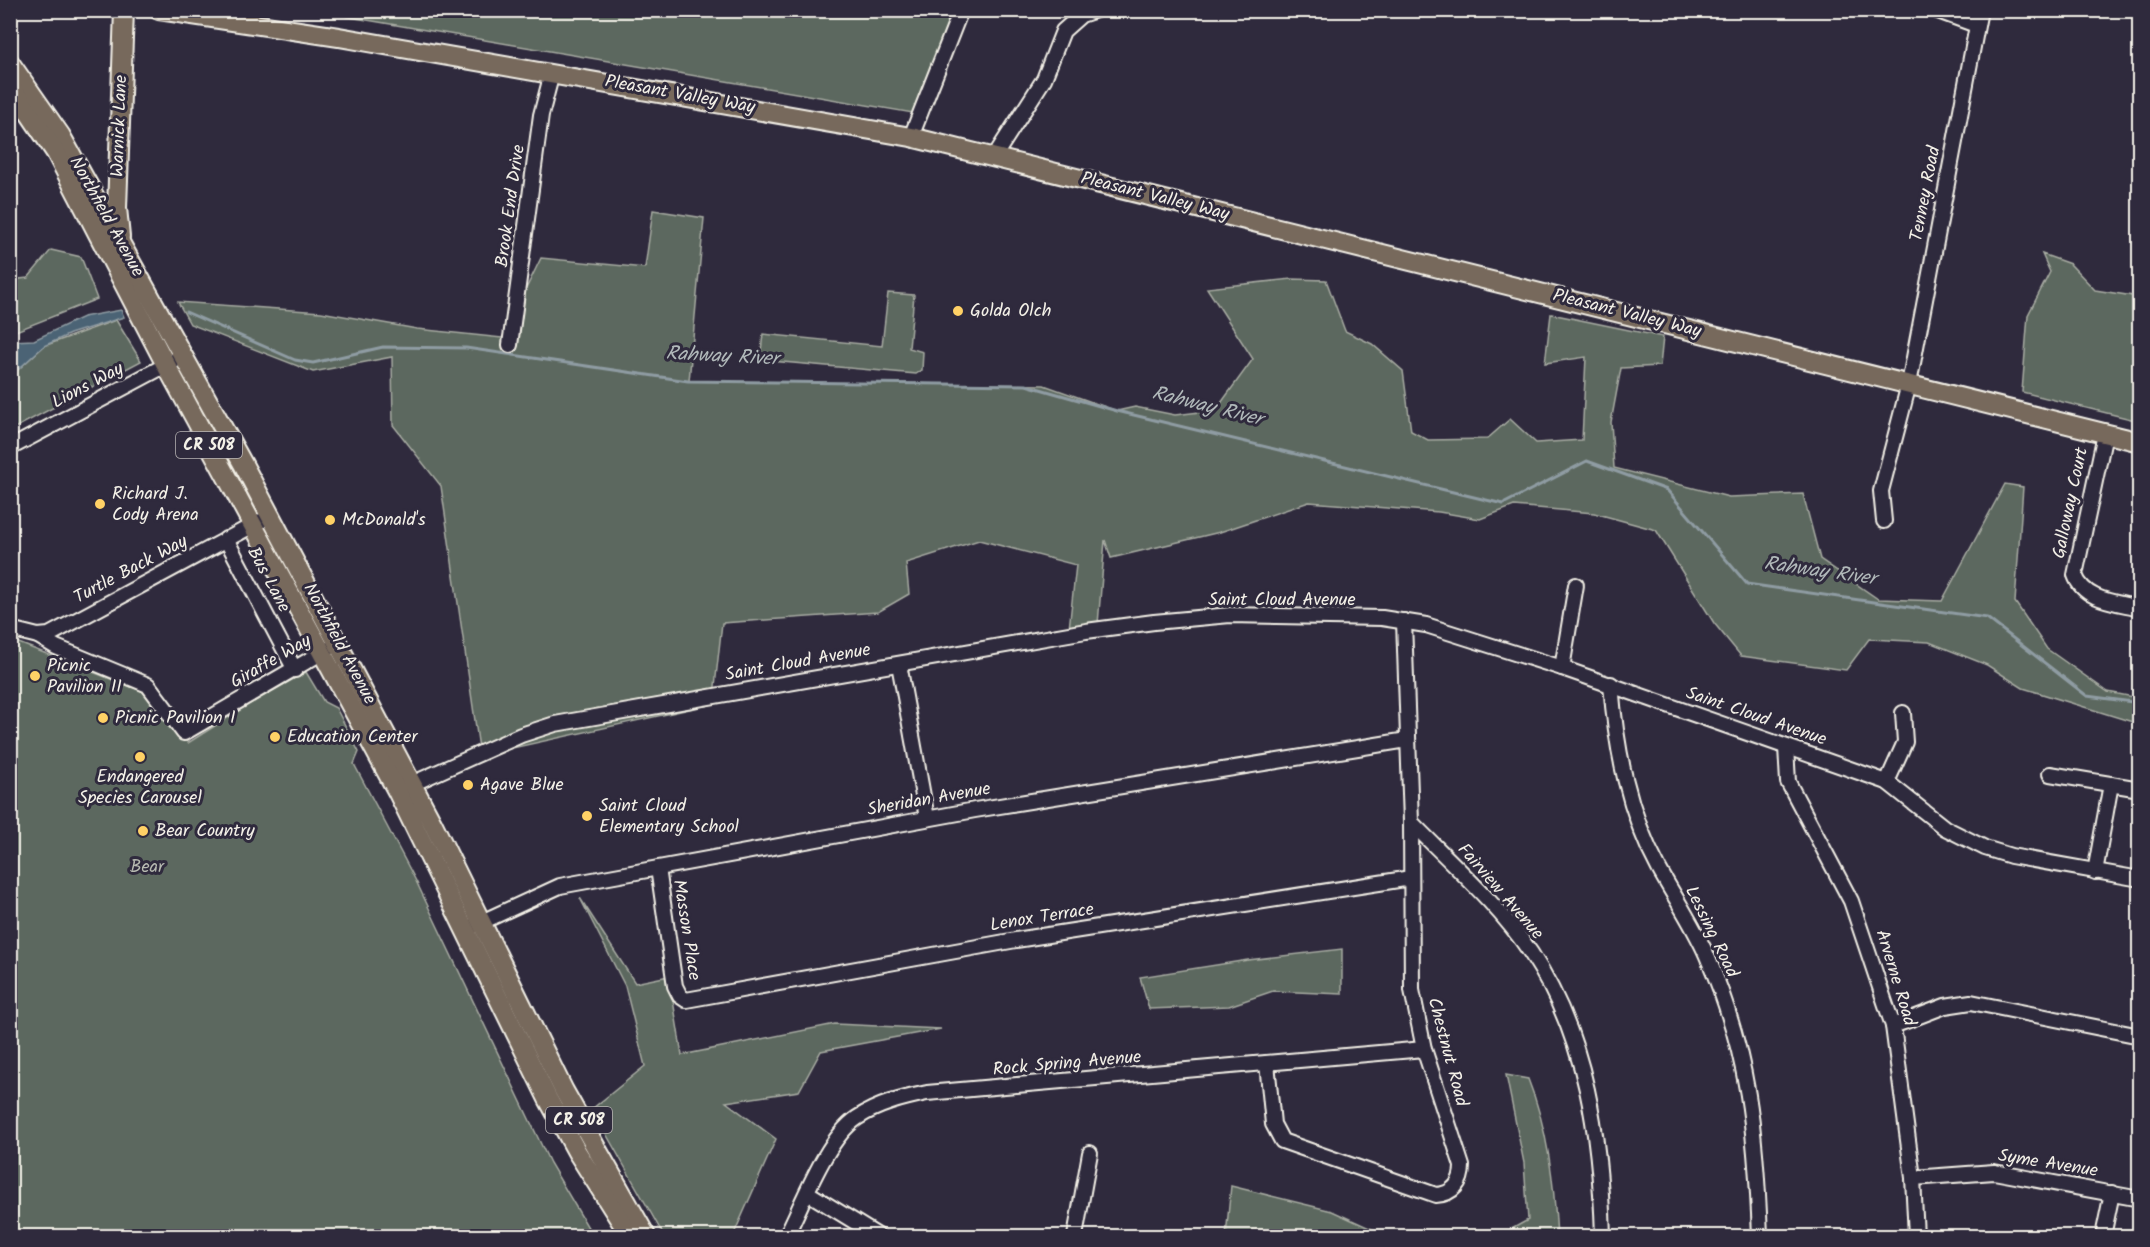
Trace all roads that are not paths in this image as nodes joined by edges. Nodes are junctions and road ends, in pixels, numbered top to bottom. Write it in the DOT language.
graph roads {
  1 [pos="124,10"];
  2 [pos="159,10"];
  3 [pos="961,10"];
  4 [pos="1096,10"];
  5 [pos="1935,10"];
  6 [pos="1980,10"];
  7 [pos="1976,25"];
  8 [pos="10,63"];
  9 [pos="552,73"];
  10 [pos="10,85"];
  11 [pos="911,136"];
  12 [pos="994,157"];
  13 [pos="98,218"];
  14 [pos="120,242"];
  15 [pos="510,345"];
  16 [pos="183,356"];
  17 [pos="166,365"];
  18 [pos="1909,384"];
  19 [pos="2105,434"];
  20 [pos="2139,442"];
  21 [pos="10,448"];
  22 [pos="271,516"];
  23 [pos="1884,521"];
  24 [pos="252,525"];
  25 [pos="226,539"];
  26 [pos="1576,585"];
  27 [pos="2139,609"];
  28 [pos="1404,621"];
  29 [pos="10,629"];
  30 [pos="38,636"];
  31 [pos="338,642"];
  32 [pos="323,653"];
  33 [pos="899,664"];
  34 [pos="1562,668"];
  35 [pos="295,670"];
  36 [pos="1611,684"];
  37 [pos="1903,713"];
  38 [pos="1407,740"];
  39 [pos="1786,747"];
  40 [pos="2050,774"];
  41 [pos="1887,782"];
  42 [pos="2111,784"];
  43 [pos="404,787"];
  44 [pos="2139,789"];
  45 [pos="927,818"];
  46 [pos="1411,822"];
  47 [pos="658,868"];
  48 [pos="2095,872"];
  49 [pos="1412,878"];
  50 [pos="2139,879"];
  51 [pos="474,926"];
  52 [pos="681,996"];
  53 [pos="1893,1026"];
  54 [pos="2139,1036"];
  55 [pos="1424,1049"];
  56 [pos="1267,1063"];
  57 [pos="1090,1153"];
  58 [pos="1913,1178"];
  59 [pos="808,1192"];
  60 [pos="2112,1193"];
  61 [pos="2139,1199"];
  62 [pos="630,1236"];
  63 [pos="646,1236"];
  64 [pos="786,1236"];
  65 [pos="878,1236"];
  66 [pos="1075,1236"];
  67 [pos="1603,1236"];
  68 [pos="1760,1236"];
  69 [pos="1916,1236"];
  70 [pos="2103,1236"];
  1 -- 14 [label="main road, Warnick Lane"];
  2 -- 9 [label="main road, Pleasant Valley Way"];
  3 -- 11 [label="street"];
  4 -- 12 [label="street"];
  5 -- 7 [label="street"];
  6 -- 7 [label="street, Tenney Road"];
  7 -- 18 [label="street, Tenney Road"];
  8 -- 13 [label="main road, Northfield Avenue / CR 508"];
  9 -- 11 [label="main road, Pleasant Valley Way"];
  9 -- 15 [label="street, Brook End Drive"];
  10 -- 13 [label="main road, Northfield Avenue / CR 508"];
  11 -- 12 [label="main road, Pleasant Valley Way"];
  12 -- 18 [label="main road, Pleasant Valley Way"];
  13 -- 14 [label="main road, Northfield Avenue / CR 508"];
  13 -- 17 [label="main road, Northfield Avenue / CR 508"];
  14 -- 16 [label="main road, Northfield Avenue / CR 508"];
  16 -- 17 [label="street, Lions Way"];
  16 -- 22 [label="main road, Northfield Avenue / CR 508"];
  17 -- 21 [label="street, Lions Way"];
  17 -- 24 [label="main road, Northfield Avenue / CR 508"];
  18 -- 19 [label="main road, Pleasant Valley Way"];
  18 -- 23 [label="street, Tenney Road"];
  19 -- 20 [label="main road, Pleasant Valley Way"];
  19 -- 27 [label="street, Galloway Court"];
  22 -- 24 [label="street, Turtle Back Way"];
  22 -- 31 [label="main road, Northfield Avenue / CR 508"];
  24 -- 25 [label="street, Turtle Back Way"];
  24 -- 32 [label="main road, Northfield Avenue / CR 508"];
  25 -- 30 [label="street, Turtle Back Way"];
  25 -- 35 [label="street, Bus Lane"];
  26 -- 34 [label="street"];
  28 -- 33 [label="street, Saint Cloud Avenue"];
  28 -- 34 [label="street, Saint Cloud Avenue"];
  28 -- 38 [label="street, Chestnut Road"];
  29 -- 30 [label="street, Giraffe Way"];
  30 -- 35 [label="street, Giraffe Way"];
  31 -- 32 [label="street, Giraffe Way"];
  31 -- 43 [label="main road, Northfield Avenue / CR 508"];
  32 -- 35 [label="street, Giraffe Way"];
  32 -- 43 [label="main road, Northfield Avenue / CR 508"];
  33 -- 43 [label="street, Saint Cloud Avenue"];
  33 -- 45 [label="street"];
  34 -- 36 [label="street, Saint Cloud Avenue"];
  36 -- 39 [label="street, Saint Cloud Avenue"];
  36 -- 68 [label="street, Lessing Road"];
  37 -- 41 [label="street"];
  38 -- 45 [label="street, Sheridan Avenue"];
  38 -- 46 [label="street, Chestnut Road"];
  39 -- 41 [label="street, Saint Cloud Avenue"];
  39 -- 53 [label="street, Arverne Road"];
  40 -- 42 [label="street"];
  41 -- 48 [label="street, Saint Cloud Avenue"];
  42 -- 44 [label="street"];
  42 -- 48 [label="street"];
  43 -- 51 [label="main road, Northfield Avenue / CR 508"];
  45 -- 47 [label="street, Sheridan Avenue"];
  46 -- 49 [label="street, Chestnut Road"];
  46 -- 67 [label="street, Fairview Avenue"];
  47 -- 51 [label="street, Sheridan Avenue"];
  47 -- 52 [label="street, Masson Place"];
  48 -- 50 [label="street, Saint Cloud Avenue"];
  49 -- 52 [label="street, Lenox Terrace"];
  49 -- 55 [label="street, Chestnut Road"];
  51 -- 62 [label="main road, Northfield Avenue / CR 508"];
  51 -- 63 [label="main road, Northfield Avenue / CR 508"];
  53 -- 54 [label="street"];
  53 -- 58 [label="street, Arverne Road"];
  55 -- 56 [label="street, Rock Spring Avenue"];
  55 -- 56 [label="street, Chestnut Road"];
  56 -- 59 [label="street, Rock Spring Avenue"];
  57 -- 66 [label="street"];
  58 -- 60 [label="street, Syme Avenue"];
  58 -- 69 [label="street, Arverne Road"];
  59 -- 64 [label="street, Rock Spring Avenue"];
  59 -- 65 [label="street"];
  60 -- 61 [label="street, Syme Avenue"];
  60 -- 70 [label="street"];
}
